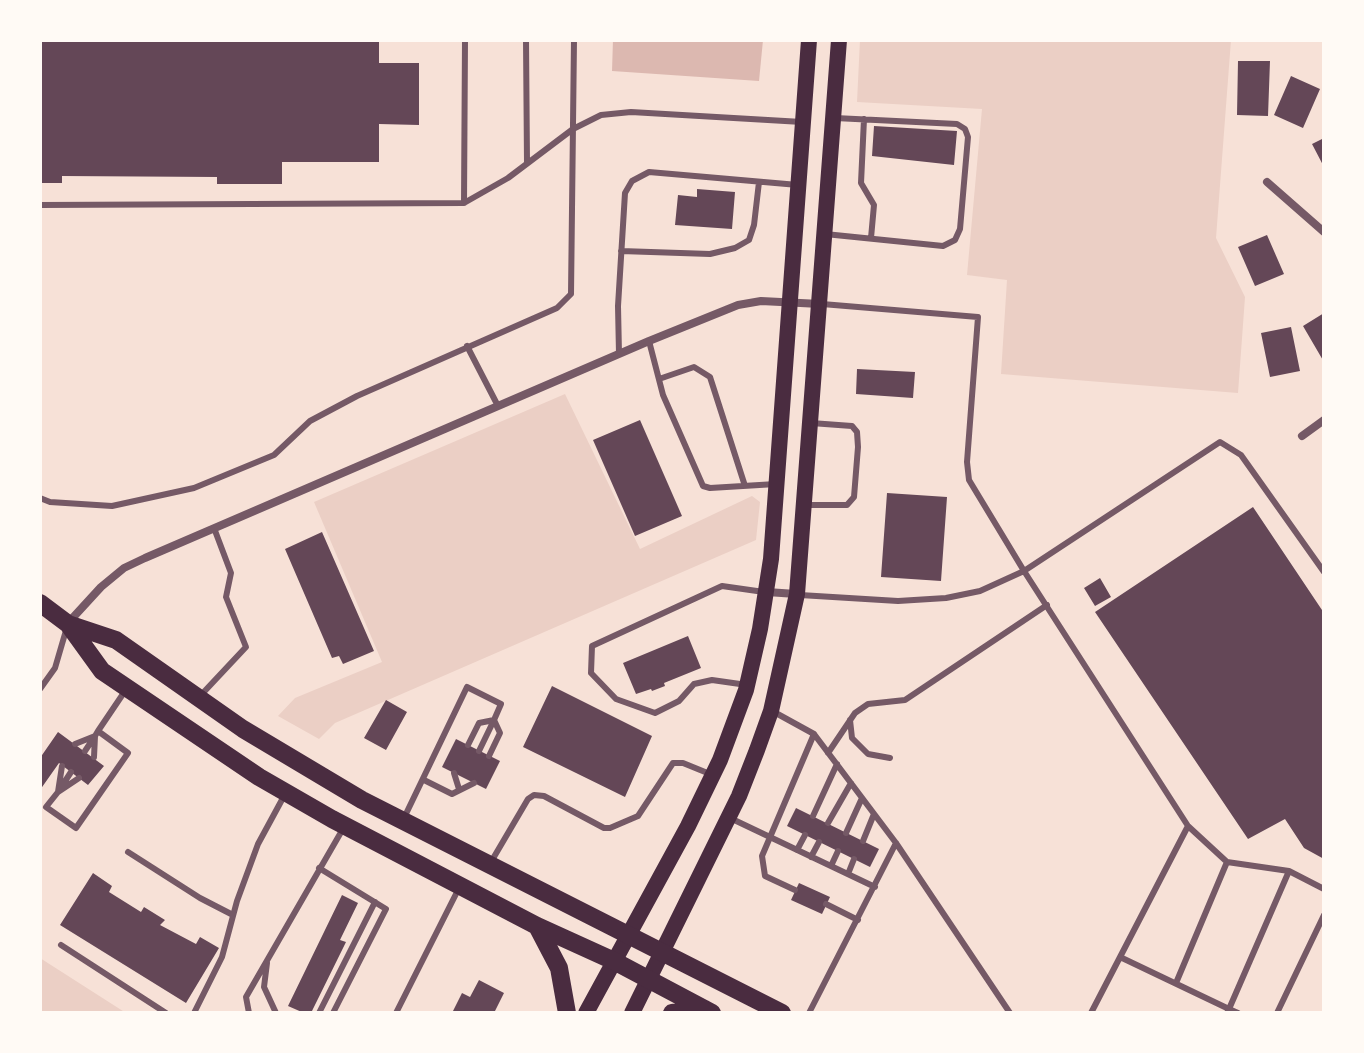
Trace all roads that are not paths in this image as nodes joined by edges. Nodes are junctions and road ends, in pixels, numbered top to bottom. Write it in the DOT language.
graph roads {
  1 [pos="465,40"];
  2 [pos="526,40"];
  3 [pos="574,40"];
  4 [pos="809,40"];
  5 [pos="839,40"];
  6 [pos="833,118"];
  7 [pos="864,119"];
  8 [pos="802,122"];
  9 [pos="573,129"];
  10 [pos="527,163"];
  11 [pos="759,182"];
  12 [pos="1267,182"];
  13 [pos="798,185"];
  14 [pos="464,203"];
  15 [pos="40,205"];
  16 [pos="1324,232"];
  17 [pos="825,234"];
  18 [pos="871,238"];
  19 [pos="621,251"];
  20 [pos="790,302"];
  21 [pos="820,304"];
  22 [pos="649,341"];
  23 [pos="467,346"];
  24 [pos="619,354"];
  25 [pos="659,379"];
  26 [pos="498,406"];
  27 [pos="1324,420"];
  28 [pos="811,423"];
  29 [pos="1302,436"];
  30 [pos="777,484"];
  31 [pos="745,486"];
  32 [pos="40,498"];
  33 [pos="805,505"];
  34 [pos="214,528"];
  35 [pos="1024,571"];
  36 [pos="1324,572"];
  37 [pos="767,592"];
  38 [pos="797,594"];
  39 [pos="40,603"];
  40 [pos="1047,605"];
  41 [pos="68,624"];
  42 [pos="747,685"];
  43 [pos="127,688"];
  44 [pos="40,689"];
  45 [pos="198,698"];
  46 [pos="771,711"];
  47 [pos="494,720"];
  48 [pos="850,720"];
  49 [pos="97,734"];
  50 [pos="814,734"];
  51 [pos="75,744"];
  52 [pos="468,745"];
  53 [pos="85,751"];
  54 [pos="479,751"];
  55 [pos="828,753"];
  56 [pos="489,756"];
  57 [pos="94,757"];
  58 [pos="890,758"];
  59 [pos="837,764"];
  60 [pos="62,766"];
  61 [pos="71,772"];
  62 [pos="454,773"];
  63 [pos="713,776"];
  64 [pos="79,778"];
  65 [pos="465,779"];
  66 [pos="424,780"];
  67 [pos="474,783"];
  68 [pos="851,783"];
  69 [pos="459,789"];
  70 [pos="58,792"];
  71 [pos="285,793"];
  72 [pos="862,798"];
  73 [pos="874,814"];
  74 [pos="813,816"];
  75 [pos="727,817"];
  76 [pos="402,822"];
  77 [pos="828,823"];
  78 [pos="345,826"];
  79 [pos="1188,826"];
  80 [pos="846,833"];
  81 [pos="805,835"];
  82 [pos="768,836"];
  83 [pos="863,841"];
  84 [pos="819,842"];
  85 [pos="896,843"];
  86 [pos="797,850"];
  87 [pos="838,851"];
  88 [pos="128,852"];
  89 [pos="811,857"];
  90 [pos="854,859"];
  91 [pos="1227,862"];
  92 [pos="489,865"];
  93 [pos="831,866"];
  94 [pos="319,868"];
  95 [pos="1289,871"];
  96 [pos="848,874"];
  97 [pos="460,885"];
  98 [pos="875,887"];
  99 [pos="1324,889"];
  100 [pos="795,890"];
  101 [pos="375,902"];
  102 [pos="826,904"];
  103 [pos="233,915"];
  104 [pos="1324,915"];
  105 [pos="858,920"];
  106 [pos="537,926"];
  107 [pos="628,936"];
  108 [pos="61,945"];
  109 [pos="662,953"];
  110 [pos="1120,957"];
  111 [pos="267,959"];
  112 [pos="614,961"];
  113 [pos="649,980"];
  114 [pos="1176,983"];
  115 [pos="708,1011"];
  116 [pos="1228,1011"];
  117 [pos="166,1013"];
  118 [pos="194,1013"];
  119 [pos="249,1013"];
  120 [pos="276,1013"];
  121 [pos="319,1013"];
  122 [pos="333,1013"];
  123 [pos="396,1013"];
  124 [pos="567,1013"];
  125 [pos="586,1013"];
  126 [pos="632,1013"];
  127 [pos="672,1013"];
  128 [pos="782,1013"];
  129 [pos="809,1013"];
  130 [pos="1010,1013"];
  131 [pos="1091,1013"];
  132 [pos="1238,1013"];
  133 [pos="1277,1013"];
  1 -- 14 [label="lane"];
  2 -- 10 [label="lane"];
  3 -- 9 [label="lane"];
  4 -- 8 [label="main road"];
  5 -- 6 [label="main road"];
  6 -- 7 [label="lane"];
  6 -- 17 [label="main road"];
  7 -- 18 [label="lane"];
  7 -- 18 [label="lane"];
  8 -- 9 [label="lane"];
  8 -- 13 [label="main road"];
  9 -- 10 [label="lane"];
  9 -- 23 [label="lane"];
  10 -- 14 [label="lane"];
  11 -- 13 [label="lane"];
  11 -- 19 [label="lane"];
  11 -- 19 [label="lane"];
  12 -- 16 [label="street"];
  13 -- 20 [label="main road"];
  14 -- 15 [label="lane"];
  17 -- 18 [label="lane"];
  17 -- 21 [label="main road"];
  19 -- 24 [label="lane"];
  20 -- 21 [label="street"];
  20 -- 22 [label="street"];
  20 -- 30 [label="main road"];
  21 -- 28 [label="main road"];
  21 -- 35 [label="lane"];
  22 -- 24 [label="street"];
  22 -- 25 [label="lane"];
  23 -- 26 [label="lane"];
  23 -- 32 [label="lane"];
  24 -- 26 [label="street"];
  25 -- 31 [label="lane"];
  25 -- 31 [label="lane"];
  26 -- 34 [label="street"];
  27 -- 29 [label="street"];
  28 -- 33 [label="main road"];
  28 -- 33 [label="lane"];
  30 -- 31 [label="lane"];
  30 -- 37 [label="main road"];
  33 -- 38 [label="main road"];
  34 -- 41 [label="street"];
  34 -- 45 [label="lane"];
  35 -- 36 [label="lane"];
  35 -- 38 [label="lane"];
  35 -- 40 [label="lane"];
  37 -- 38 [label="street"];
  37 -- 42 [label="main road"];
  37 -- 42 [label="lane"];
  38 -- 46 [label="main road"];
  39 -- 41 [label="main road"];
  40 -- 48 [label="lane"];
  40 -- 79 [label="lane"];
  41 -- 43 [label="main road"];
  41 -- 44 [label="lane"];
  41 -- 45 [label="main road"];
  42 -- 63 [label="main road"];
  43 -- 49 [label="lane"];
  43 -- 71 [label="main road"];
  45 -- 76 [label="main road"];
  46 -- 50 [label="lane"];
  46 -- 75 [label="main road"];
  47 -- 52 [label="lane"];
  47 -- 54 [label="lane"];
  47 -- 56 [label="lane"];
  47 -- 66 [label="lane"];
  48 -- 55 [label="lane"];
  48 -- 58 [label="lane"];
  49 -- 51 [label="lane"];
  49 -- 53 [label="lane"];
  49 -- 57 [label="lane"];
  49 -- 70 [label="lane"];
  50 -- 55 [label="lane"];
  50 -- 82 [label="lane"];
  55 -- 59 [label="lane"];
  59 -- 68 [label="lane"];
  59 -- 74 [label="lane"];
  60 -- 70 [label="lane"];
  61 -- 70 [label="lane"];
  62 -- 69 [label="lane"];
  63 -- 92 [label="lane"];
  63 -- 107 [label="main road"];
  64 -- 70 [label="lane"];
  65 -- 69 [label="lane"];
  66 -- 69 [label="lane"];
  66 -- 76 [label="lane"];
  67 -- 69 [label="lane"];
  68 -- 72 [label="lane"];
  68 -- 77 [label="lane"];
  71 -- 78 [label="main road"];
  71 -- 103 [label="lane"];
  72 -- 73 [label="lane"];
  72 -- 80 [label="lane"];
  73 -- 83 [label="lane"];
  73 -- 85 [label="lane"];
  75 -- 82 [label="lane"];
  75 -- 109 [label="main road"];
  76 -- 92 [label="main road"];
  78 -- 94 [label="lane"];
  78 -- 97 [label="main road"];
  79 -- 91 [label="lane"];
  79 -- 110 [label="lane"];
  81 -- 86 [label="lane"];
  82 -- 86 [label="lane"];
  82 -- 100 [label="lane"];
  84 -- 89 [label="lane"];
  85 -- 98 [label="lane"];
  85 -- 130 [label="lane"];
  86 -- 89 [label="lane"];
  87 -- 93 [label="lane"];
  88 -- 103 [label="lane"];
  89 -- 93 [label="lane"];
  90 -- 96 [label="lane"];
  91 -- 95 [label="lane"];
  91 -- 114 [label="lane"];
  92 -- 107 [label="main road"];
  93 -- 96 [label="lane"];
  94 -- 101 [label="lane"];
  94 -- 111 [label="lane"];
  95 -- 99 [label="lane"];
  95 -- 116 [label="lane"];
  96 -- 98 [label="lane"];
  97 -- 106 [label="main road"];
  97 -- 123 [label="lane"];
  98 -- 105 [label="lane"];
  101 -- 121 [label="lane"];
  101 -- 122 [label="lane"];
  102 -- 105 [label="lane"];
  103 -- 118 [label="lane"];
  104 -- 133 [label="lane"];
  105 -- 129 [label="lane"];
  106 -- 112 [label="main road"];
  106 -- 124 [label="main road"];
  107 -- 109 [label="main road"];
  107 -- 112 [label="main road"];
  108 -- 117 [label="lane"];
  109 -- 113 [label="main road"];
  109 -- 128 [label="main road"];
  110 -- 114 [label="lane"];
  110 -- 131 [label="lane"];
  111 -- 119 [label="lane"];
  111 -- 120 [label="lane"];
  112 -- 113 [label="main road"];
  112 -- 125 [label="main road"];
  113 -- 115 [label="main road"];
  113 -- 126 [label="main road"];
  114 -- 116 [label="lane"];
  115 -- 127 [label="main road"];
  116 -- 132 [label="lane"];
}
